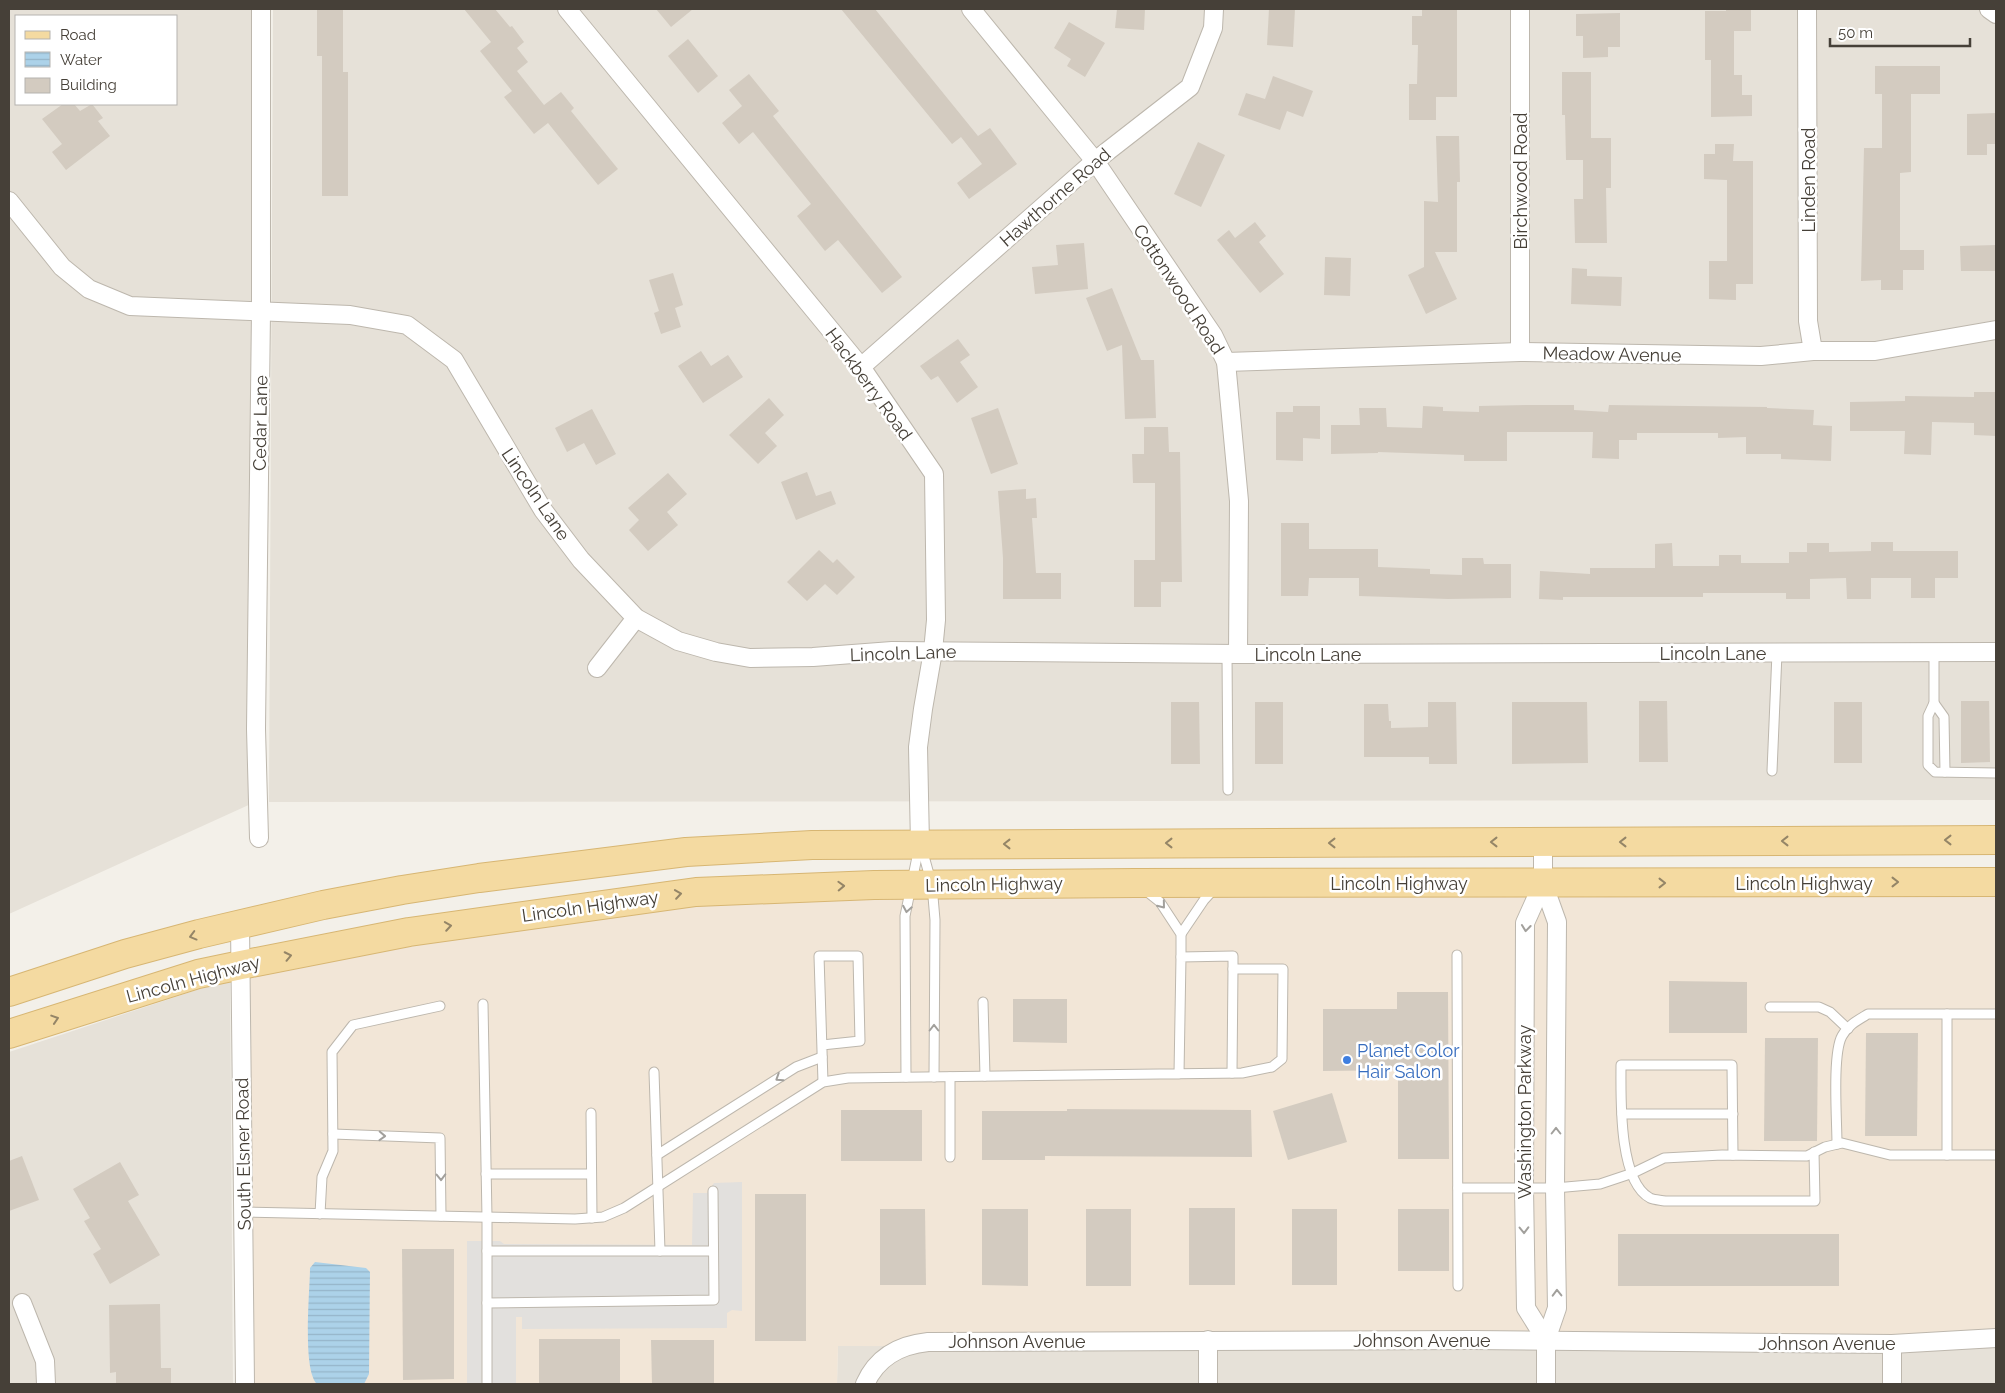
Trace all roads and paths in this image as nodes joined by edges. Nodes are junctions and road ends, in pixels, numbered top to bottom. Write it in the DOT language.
graph roads {
  1 [pos="261,9"];
  2 [pos="567,9"];
  3 [pos="970,9"];
  4 [pos="1214,9"];
  5 [pos="1520,9"];
  6 [pos="1807,9"];
  7 [pos="1989,9"];
  8 [pos="1996,14"];
  9 [pos="1095,161"];
  10 [pos="9,201"];
  11 [pos="261,311"];
  12 [pos="1996,330"];
  13 [pos="1813,351"];
  14 [pos="1520,352"];
  15 [pos="1226,362"];
  16 [pos="861,367"];
  17 [pos="636,618"];
  18 [pos="933,651"];
  19 [pos="1934,652"];
  20 [pos="1996,652"];
  21 [pos="1777,653"];
  22 [pos="1232,654"];
  23 [pos="597,668"];
  24 [pos="1934,703"];
  25 [pos="1772,770"];
  26 [pos="1945,772"];
  27 [pos="1996,773"];
  28 [pos="1228,790"];
  29 [pos="259,838"];
  30 [pos="1996,840"];
  31 [pos="1543,842"];
  32 [pos="920,844"];
  33 [pos="1220,882"];
  34 [pos="1996,882"];
  35 [pos="1135,883"];
  36 [pos="1543,883"];
  37 [pos="922,885"];
  38 [pos="240,924"];
  39 [pos="1181,934"];
  40 [pos="1457,955"];
  41 [pos="1181,957"];
  42 [pos="241,965"];
  43 [pos="1233,969"];
  44 [pos="9,992"];
  45 [pos="984,1002"];
  46 [pos="483,1004"];
  47 [pos="440,1006"];
  48 [pos="1770,1007"];
  49 [pos="1947,1014"];
  50 [pos="1996,1014"];
  51 [pos="1848,1029"];
  52 [pos="9,1034"];
  53 [pos="822,1045"];
  54 [pos="822,1057"];
  55 [pos="654,1072"];
  56 [pos="1232,1073"];
  57 [pos="1179,1074"];
  58 [pos="984,1076"];
  59 [pos="934,1077"];
  60 [pos="950,1077"];
  61 [pos="906,1078"];
  62 [pos="823,1082"];
  63 [pos="591,1113"];
  64 [pos="1622,1114"];
  65 [pos="1733,1114"];
  66 [pos="333,1134"];
  67 [pos="1837,1144"];
  68 [pos="1814,1152"];
  69 [pos="657,1155"];
  70 [pos="1733,1155"];
  71 [pos="1947,1155"];
  72 [pos="1996,1155"];
  73 [pos="950,1157"];
  74 [pos="486,1174"];
  75 [pos="590,1174"];
  76 [pos="1633,1174"];
  77 [pos="658,1186"];
  78 [pos="1458,1188"];
  79 [pos="1524,1188"];
  80 [pos="1555,1188"];
  81 [pos="713,1192"];
  82 [pos="244,1212"];
  83 [pos="320,1214"];
  84 [pos="441,1216"];
  85 [pos="487,1217"];
  86 [pos="592,1218"];
  87 [pos="487,1250"];
  88 [pos="660,1251"];
  89 [pos="713,1251"];
  90 [pos="1458,1286"];
  91 [pos="22,1303"];
  92 [pos="487,1303"];
  93 [pos="1996,1338"];
  94 [pos="1208,1340"];
  95 [pos="1546,1340"];
  96 [pos="1892,1344"];
  97 [pos="46,1384"];
  98 [pos="245,1384"];
  99 [pos="488,1384"];
  100 [pos="865,1384"];
  101 [pos="1208,1384"];
  102 [pos="1546,1384"];
  103 [pos="1892,1384"];
  1 -- 11 [label="street, Cedar Lane"];
  2 -- 16 [label="street, Hackberry Road"];
  3 -- 9 [label="street, Cottonwood Road"];
  4 -- 9 [label="street, Hawthorne Road"];
  5 -- 14 [label="street, Birchwood Road"];
  6 -- 13 [label="street, Linden Road"];
  7 -- 8 [label="street"];
  9 -- 15 [label="street, Cottonwood Road"];
  9 -- 16 [label="street, Hawthorne Road"];
  10 -- 11 [label="street, Lincoln Lane"];
  11 -- 17 [label="street, Lincoln Lane"];
  11 -- 29 [label="street, Cedar Lane"];
  12 -- 13 [label="street, Meadow Avenue"];
  13 -- 14 [label="street, Meadow Avenue"];
  14 -- 15 [label="street, Meadow Avenue"];
  15 -- 22 [label="street, Cottonwood Road"];
  16 -- 18 [label="street, Hackberry Road"];
  17 -- 18 [label="street, Lincoln Lane"];
  17 -- 23 [label="street"];
  18 -- 22 [label="street, Lincoln Lane"];
  18 -- 32 [label="street, Hackberry Road"];
  19 -- 20 [label="street, Lincoln Lane"];
  19 -- 21 [label="street, Lincoln Lane"];
  19 -- 24 [label="lane"];
  21 -- 22 [label="street, Lincoln Lane"];
  21 -- 25 [label="lane"];
  22 -- 28 [label="lane"];
  24 -- 26 [label="lane"];
  24 -- 26 [label="lane"];
  26 -- 27 [label="lane"];
  30 -- 31 [label="main road, one-way"];
  31 -- 32 [label="main road, one-way"];
  31 -- 36 [label="street, Washington Parkway"];
  32 -- 37 [label="lane"];
  32 -- 37 [label="lane"];
  32 -- 38 [label="main road"];
  33 -- 35 [label="main road, Lincoln Highway"];
  33 -- 36 [label="main road, Lincoln Highway"];
  33 -- 39 [label="lane"];
  36 -- 34 [label="main road, Lincoln Highway, one-way"];
  35 -- 37 [label="main road, Lincoln Highway"];
  35 -- 39 [label="lane, one-way"];
  36 -- 79 [label="street, Washington Parkway, one-way"];
  80 -- 36 [label="street, Washington Parkway, one-way"];
  42 -- 37 [label="main road, Lincoln Highway, one-way"];
  59 -- 37 [label="lane, one-way"];
  37 -- 61 [label="lane, one-way"];
  38 -- 42 [label="street, South Elsner Road"];
  38 -- 44 [label="main road, one-way"];
  39 -- 41 [label="lane"];
  40 -- 78 [label="lane"];
  41 -- 43 [label="lane"];
  41 -- 57 [label="lane"];
  52 -- 42 [label="main road, Lincoln Highway, one-way"];
  42 -- 82 [label="street, South Elsner Road"];
  43 -- 56 [label="lane"];
  43 -- 56 [label="lane"];
  45 -- 58 [label="lane"];
  46 -- 74 [label="lane"];
  47 -- 66 [label="lane"];
  48 -- 51 [label="lane"];
  49 -- 50 [label="lane"];
  49 -- 51 [label="lane"];
  49 -- 71 [label="lane"];
  51 -- 67 [label="lane"];
  53 -- 53 [label="lane"];
  53 -- 54 [label="lane"];
  54 -- 62 [label="lane"];
  54 -- 69 [label="lane, one-way"];
  55 -- 69 [label="lane"];
  56 -- 57 [label="lane"];
  57 -- 58 [label="lane"];
  58 -- 60 [label="lane"];
  59 -- 60 [label="lane"];
  59 -- 61 [label="lane"];
  60 -- 73 [label="lane"];
  61 -- 62 [label="lane"];
  62 -- 77 [label="lane"];
  63 -- 75 [label="lane"];
  64 -- 65 [label="lane"];
  64 -- 65 [label="lane"];
  64 -- 76 [label="lane"];
  65 -- 70 [label="lane"];
  66 -- 83 [label="lane"];
  66 -- 84 [label="lane, one-way"];
  67 -- 68 [label="lane"];
  67 -- 71 [label="lane"];
  68 -- 70 [label="lane"];
  68 -- 76 [label="lane"];
  69 -- 77 [label="lane"];
  70 -- 76 [label="lane"];
  71 -- 72 [label="lane"];
  74 -- 75 [label="lane"];
  74 -- 85 [label="lane"];
  75 -- 86 [label="lane"];
  76 -- 80 [label="lane"];
  77 -- 86 [label="lane"];
  77 -- 88 [label="lane"];
  78 -- 79 [label="lane"];
  78 -- 90 [label="lane"];
  79 -- 80 [label="lane"];
  79 -- 95 [label="street, Washington Parkway, one-way"];
  95 -- 80 [label="street, Washington Parkway, one-way"];
  81 -- 89 [label="lane"];
  82 -- 83 [label="lane"];
  82 -- 98 [label="street, South Elsner Road"];
  83 -- 84 [label="lane"];
  84 -- 85 [label="lane"];
  85 -- 86 [label="lane"];
  85 -- 87 [label="lane"];
  87 -- 88 [label="lane"];
  87 -- 92 [label="lane"];
  88 -- 89 [label="lane"];
  89 -- 92 [label="lane"];
  91 -- 97 [label="street"];
  92 -- 99 [label="lane"];
  93 -- 96 [label="street, Johnson Avenue"];
  94 -- 95 [label="street, Johnson Avenue"];
  94 -- 100 [label="street, Johnson Avenue"];
  94 -- 101 [label="street"];
  95 -- 96 [label="street, Johnson Avenue"];
  95 -- 102 [label="street, Washington Parkway"];
  96 -- 103 [label="street"];
}
